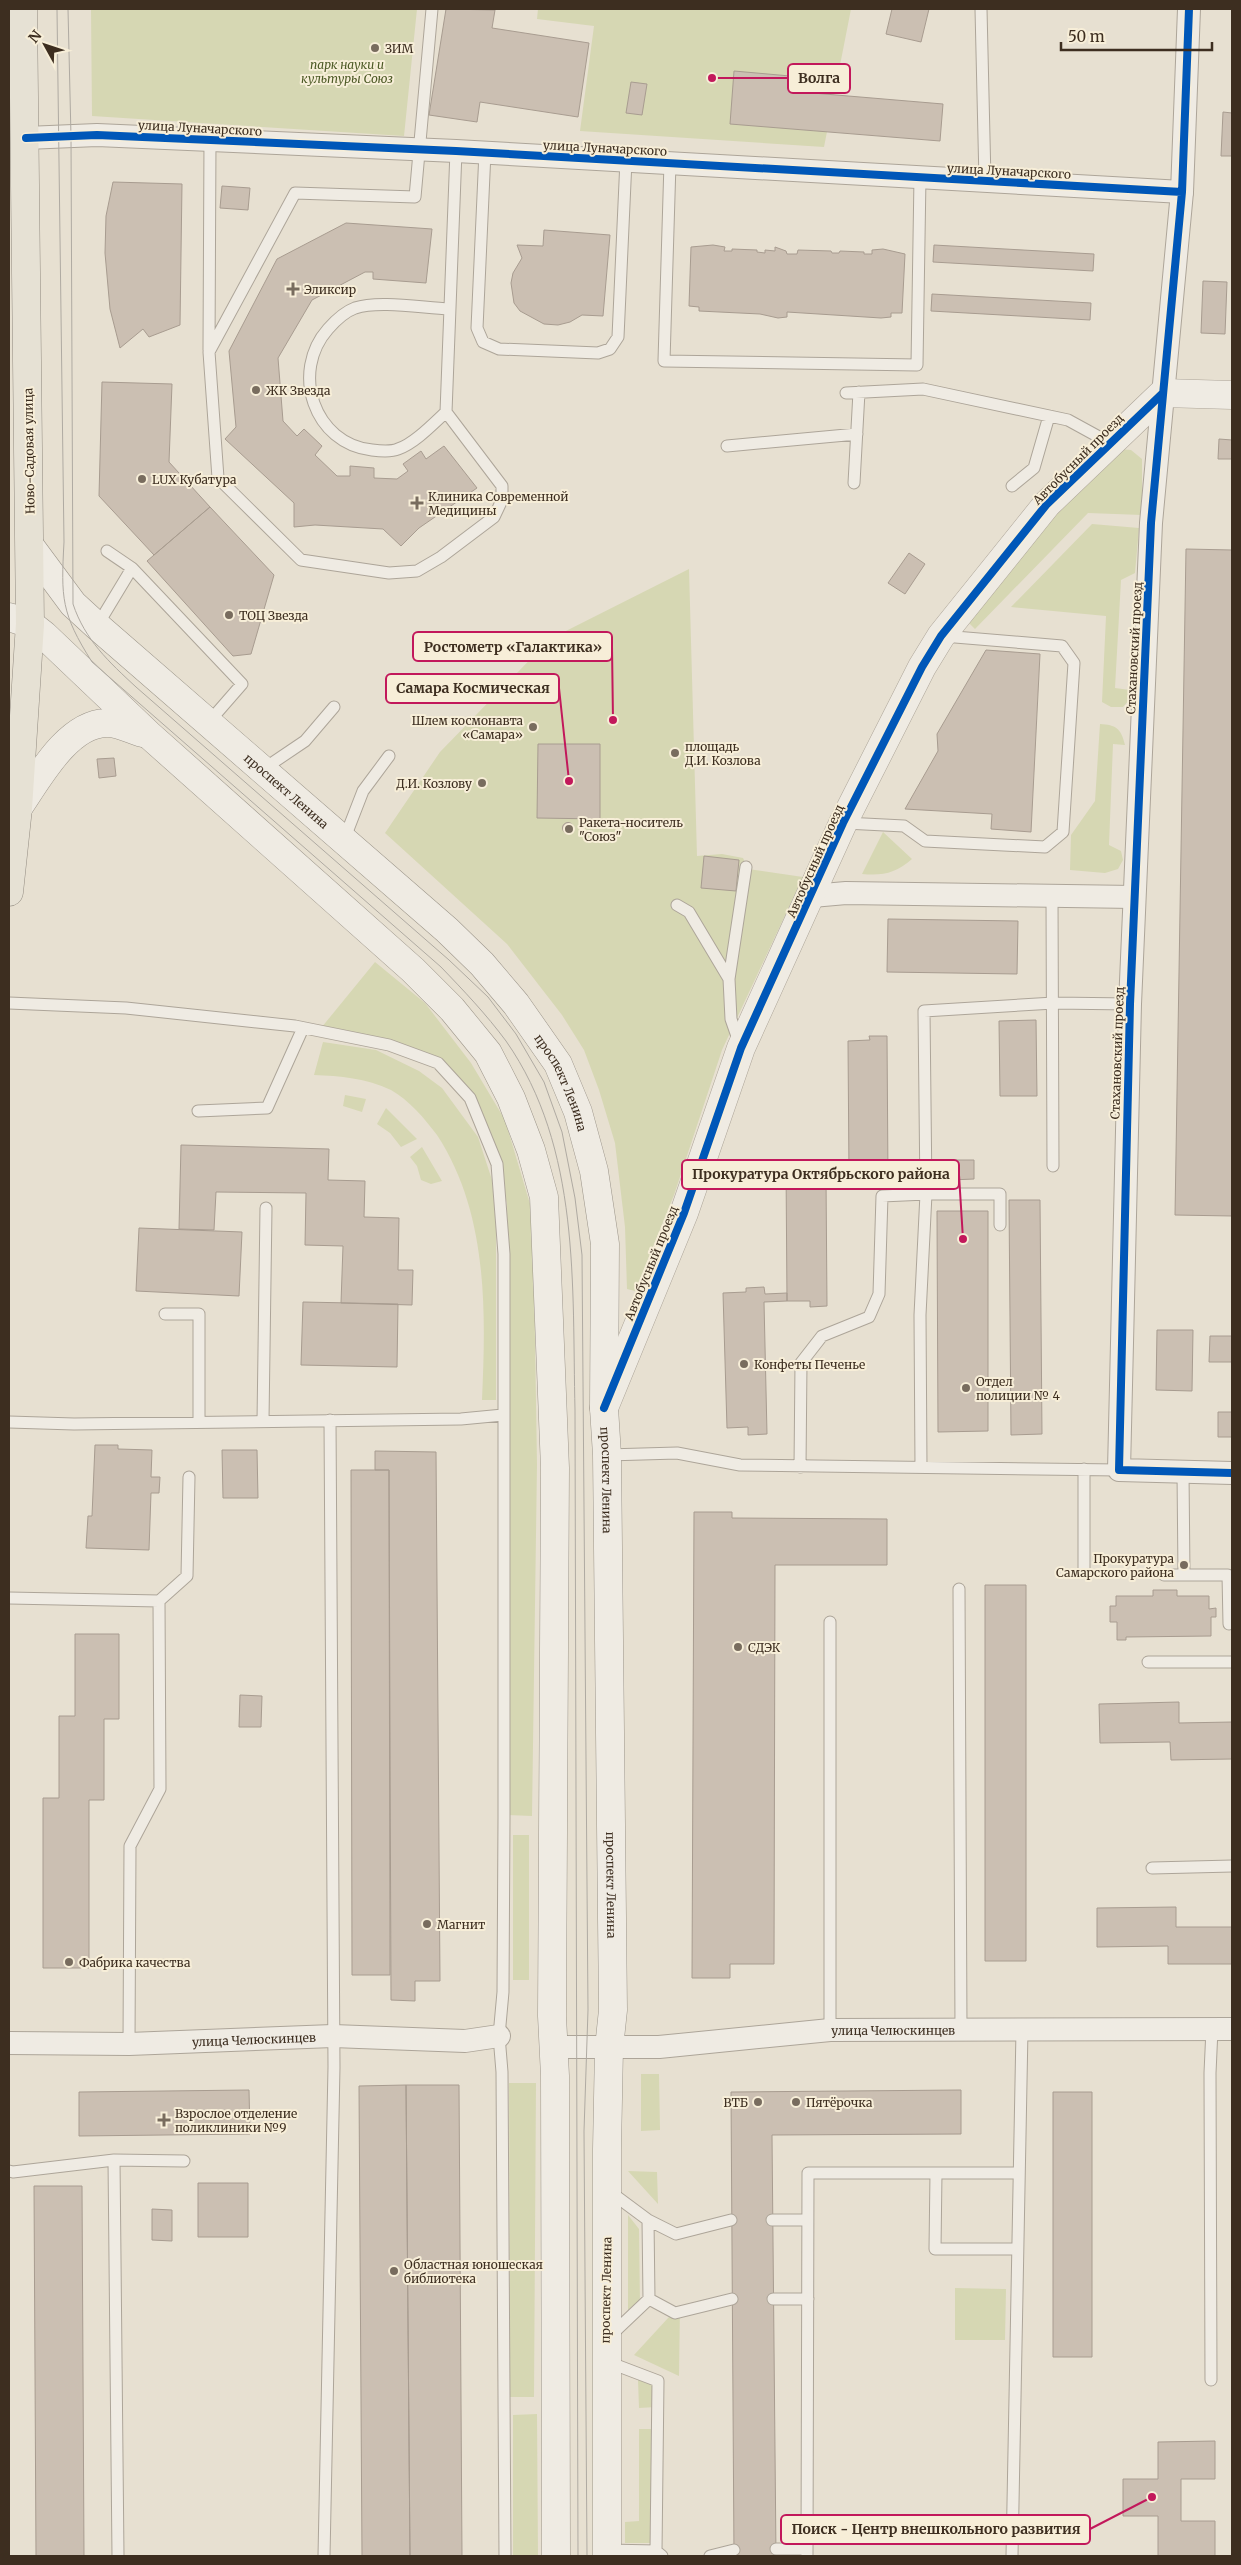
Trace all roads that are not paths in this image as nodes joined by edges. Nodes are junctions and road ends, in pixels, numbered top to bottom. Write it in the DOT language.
graph roads {
  1 [pos="23,9"];
  2 [pos="432,9"];
  3 [pos="981,9"];
  4 [pos="1189,9"];
  5 [pos="26,138"];
  6 [pos="210,140"];
  7 [pos="418,150"];
  8 [pos="456,151"];
  9 [pos="485,152"];
  10 [pos="626,160"];
  11 [pos="670,163"];
  12 [pos="920,177"];
  13 [pos="985,181"];
  14 [pos="1182,192"];
  15 [pos="449,310"];
  16 [pos="209,352"];
  17 [pos="859,392"];
  18 [pos="846,393"];
  19 [pos="1163,393"];
  20 [pos="1232,395"];
  21 [pos="446,412"];
  22 [pos="1049,416"];
  23 [pos="857,434"];
  24 [pos="1110,443"];
  25 [pos="727,446"];
  26 [pos="854,483"];
  27 [pos="1012,486"];
  28 [pos="30,546"];
  29 [pos="107,551"];
  30 [pos="132,568"];
  31 [pos="20,620"];
  32 [pos="97,626"];
  33 [pos="941,636"];
  34 [pos="334,708"];
  35 [pos="208,723"];
  36 [pos="148,734"];
  37 [pos="389,756"];
  38 [pos="262,770"];
  39 [pos="18,808"];
  40 [pos="843,823"];
  41 [pos="343,842"];
  42 [pos="746,867"];
  43 [pos="9,892"];
  44 [pos="812,896"];
  45 [pos="1052,897"];
  46 [pos="1134,897"];
  47 [pos="676,905"];
  48 [pos="729,979"];
  49 [pos="9,1003"];
  50 [pos="1054,1003"];
  51 [pos="1130,1004"];
  52 [pos="303,1028"];
  53 [pos="741,1048"];
  54 [pos="198,1111"];
  55 [pos="1053,1166"];
  56 [pos="926,1194"];
  57 [pos="266,1208"];
  58 [pos="1000,1225"];
  59 [pos="165,1314"];
  60 [pos="604,1408"];
  61 [pos="503,1416"];
  62 [pos="330,1420"];
  63 [pos="263,1421"];
  64 [pos="9,1422"];
  65 [pos="199,1422"];
  66 [pos="607,1455"];
  67 [pos="800,1467"];
  68 [pos="921,1467"];
  69 [pos="1084,1469"];
  70 [pos="1119,1470"];
  71 [pos="1183,1472"];
  72 [pos="1232,1473"];
  73 [pos="188,1478"];
  74 [pos="1084,1572"];
  75 [pos="1164,1575"];
  76 [pos="1184,1575"];
  77 [pos="959,1589"];
  78 [pos="9,1598"];
  79 [pos="159,1600"];
  80 [pos="830,1622"];
  81 [pos="1229,1624"];
  82 [pos="1148,1662"];
  83 [pos="1232,1662"];
  84 [pos="1232,1866"];
  85 [pos="1152,1868"];
  86 [pos="1222,2029"];
  87 [pos="830,2030"];
  88 [pos="961,2030"];
  89 [pos="1022,2030"];
  90 [pos="333,2036"];
  91 [pos="500,2036"];
  92 [pos="9,2043"];
  93 [pos="129,2044"];
  94 [pos="554,2047"];
  95 [pos="609,2048"];
  96 [pos="114,2160"];
  97 [pos="184,2160"];
  98 [pos="9,2171"];
  99 [pos="936,2173"];
  100 [pos="1019,2173"];
  101 [pos="607,2190"];
  102 [pos="648,2220"];
  103 [pos="731,2220"];
  104 [pos="772,2220"];
  105 [pos="808,2220"];
  106 [pos="1017,2248"];
  107 [pos="649,2299"];
  108 [pos="732,2299"];
  109 [pos="773,2299"];
  110 [pos="808,2299"];
  111 [pos="605,2351"];
  112 [pos="1210,2380"];
  113 [pos="776,2549"];
  114 [pos="734,2550"];
  115 [pos="607,2553"];
  116 [pos="807,2553"];
  117 [pos="660,2554"];
  118 [pos="118,2556"];
  119 [pos="324,2556"];
  120 [pos="505,2556"];
  121 [pos="556,2556"];
  122 [pos="710,2556"];
  123 [pos="1012,2556"];
  1 -- 5 [label="main road, Ново-Садовая улица"];
  2 -- 7 [label="lane"];
  3 -- 13 [label="lane"];
  4 -- 14 [label="street"];
  5 -- 6 [label="street, улица Луначарского"];
  5 -- 28 [label="main road, Ново-Садовая улица"];
  6 -- 7 [label="street, улица Луначарского"];
  6 -- 16 [label="lane"];
  7 -- 8 [label="street, улица Луначарского"];
  7 -- 16 [label="lane"];
  8 -- 9 [label="street, улица Луначарского"];
  8 -- 15 [label="lane"];
  9 -- 10 [label="street, улица Луначарского"];
  9 -- 10 [label="lane"];
  10 -- 11 [label="street, улица Луначарского"];
  11 -- 12 [label="street, улица Луначарского"];
  11 -- 12 [label="lane"];
  12 -- 13 [label="street, улица Луначарского"];
  13 -- 14 [label="street, улица Луначарского"];
  14 -- 19 [label="street"];
  15 -- 21 [label="lane"];
  15 -- 21 [label="lane"];
  16 -- 21 [label="lane"];
  17 -- 18 [label="lane"];
  17 -- 22 [label="lane"];
  17 -- 23 [label="lane"];
  19 -- 20 [label="main road"];
  19 -- 24 [label="main road, Автобусный проезд"];
  19 -- 46 [label="street, Стахановский проезд"];
  22 -- 24 [label="lane"];
  22 -- 27 [label="lane"];
  23 -- 25 [label="lane"];
  23 -- 26 [label="lane"];
  24 -- 33 [label="main road, Автобусный проезд"];
  28 -- 31 [label="main road, Ново-Садовая улица"];
  28 -- 32 [label="main road, проспект Ленина"];
  29 -- 30 [label="lane"];
  30 -- 32 [label="lane"];
  30 -- 35 [label="lane"];
  31 -- 36 [label="main road"];
  31 -- 39 [label="main road, Ново-Садовая улица"];
  32 -- 35 [label="main road, проспект Ленина"];
  33 -- 40 [label="main road, Автобусный проезд"];
  33 -- 40 [label="lane"];
  34 -- 38 [label="lane"];
  35 -- 38 [label="main road, проспект Ленина"];
  36 -- 39 [label="main road"];
  36 -- 94 [label="main road"];
  37 -- 41 [label="lane"];
  38 -- 41 [label="main road, проспект Ленина"];
  39 -- 43 [label="main road, Ново-Садовая улица"];
  40 -- 44 [label="main road, Автобусный проезд"];
  41 -- 60 [label="main road, проспект Ленина"];
  42 -- 48 [label="lane"];
  44 -- 45 [label="street"];
  44 -- 53 [label="main road, Автобусный проезд"];
  45 -- 46 [label="street"];
  45 -- 50 [label="lane"];
  46 -- 51 [label="street, Стахановский проезд"];
  47 -- 48 [label="lane"];
  48 -- 53 [label="lane"];
  49 -- 52 [label="lane"];
  50 -- 51 [label="lane"];
  50 -- 55 [label="lane"];
  50 -- 56 [label="lane"];
  51 -- 70 [label="street, Стахановский проезд"];
  52 -- 54 [label="lane"];
  52 -- 61 [label="lane"];
  53 -- 60 [label="main road, Автобусный проезд"];
  56 -- 58 [label="lane"];
  56 -- 67 [label="lane"];
  56 -- 68 [label="lane"];
  57 -- 63 [label="lane"];
  59 -- 65 [label="lane"];
  60 -- 66 [label="main road, проспект Ленина"];
  61 -- 62 [label="lane"];
  61 -- 91 [label="lane"];
  62 -- 63 [label="lane"];
  62 -- 90 [label="lane"];
  63 -- 65 [label="lane"];
  64 -- 65 [label="lane"];
  66 -- 67 [label="lane"];
  66 -- 95 [label="main road, проспект Ленина"];
  67 -- 68 [label="lane"];
  68 -- 69 [label="lane"];
  69 -- 70 [label="lane"];
  69 -- 74 [label="lane"];
  70 -- 71 [label="street"];
  71 -- 72 [label="street"];
  71 -- 76 [label="lane"];
  73 -- 79 [label="lane"];
  75 -- 76 [label="lane"];
  76 -- 81 [label="lane"];
  77 -- 88 [label="lane"];
  78 -- 79 [label="lane"];
  79 -- 93 [label="lane"];
  80 -- 87 [label="lane"];
  82 -- 83 [label="lane"];
  84 -- 85 [label="lane"];
  86 -- 89 [label="street, улица Челюскинцев"];
  86 -- 112 [label="lane"];
  87 -- 88 [label="street, улица Челюскинцев"];
  87 -- 95 [label="street, улица Челюскинцев"];
  88 -- 89 [label="street, улица Челюскинцев"];
  89 -- 100 [label="lane"];
  90 -- 91 [label="street, улица Челюскинцев"];
  90 -- 93 [label="street, улица Челюскинцев"];
  90 -- 119 [label="lane"];
  91 -- 120 [label="lane"];
  92 -- 93 [label="street, улица Челюскинцев"];
  94 -- 95 [label="street, улица Челюскинцев"];
  94 -- 121 [label="main road"];
  95 -- 101 [label="main road, проспект Ленина"];
  96 -- 97 [label="lane"];
  96 -- 98 [label="lane"];
  96 -- 118 [label="lane"];
  99 -- 100 [label="lane"];
  99 -- 105 [label="lane"];
  99 -- 106 [label="lane"];
  100 -- 106 [label="lane"];
  101 -- 102 [label="lane"];
  101 -- 111 [label="main road, проспект Ленина"];
  102 -- 103 [label="lane"];
  102 -- 107 [label="lane"];
  104 -- 105 [label="lane"];
  105 -- 110 [label="lane"];
  106 -- 123 [label="lane"];
  107 -- 108 [label="lane"];
  107 -- 111 [label="lane"];
  109 -- 110 [label="lane"];
  110 -- 116 [label="lane"];
  111 -- 115 [label="main road, проспект Ленина"];
  111 -- 117 [label="lane"];
  113 -- 116 [label="lane"];
  114 -- 122 [label="lane"];
  115 -- 117 [label="lane"];
}
